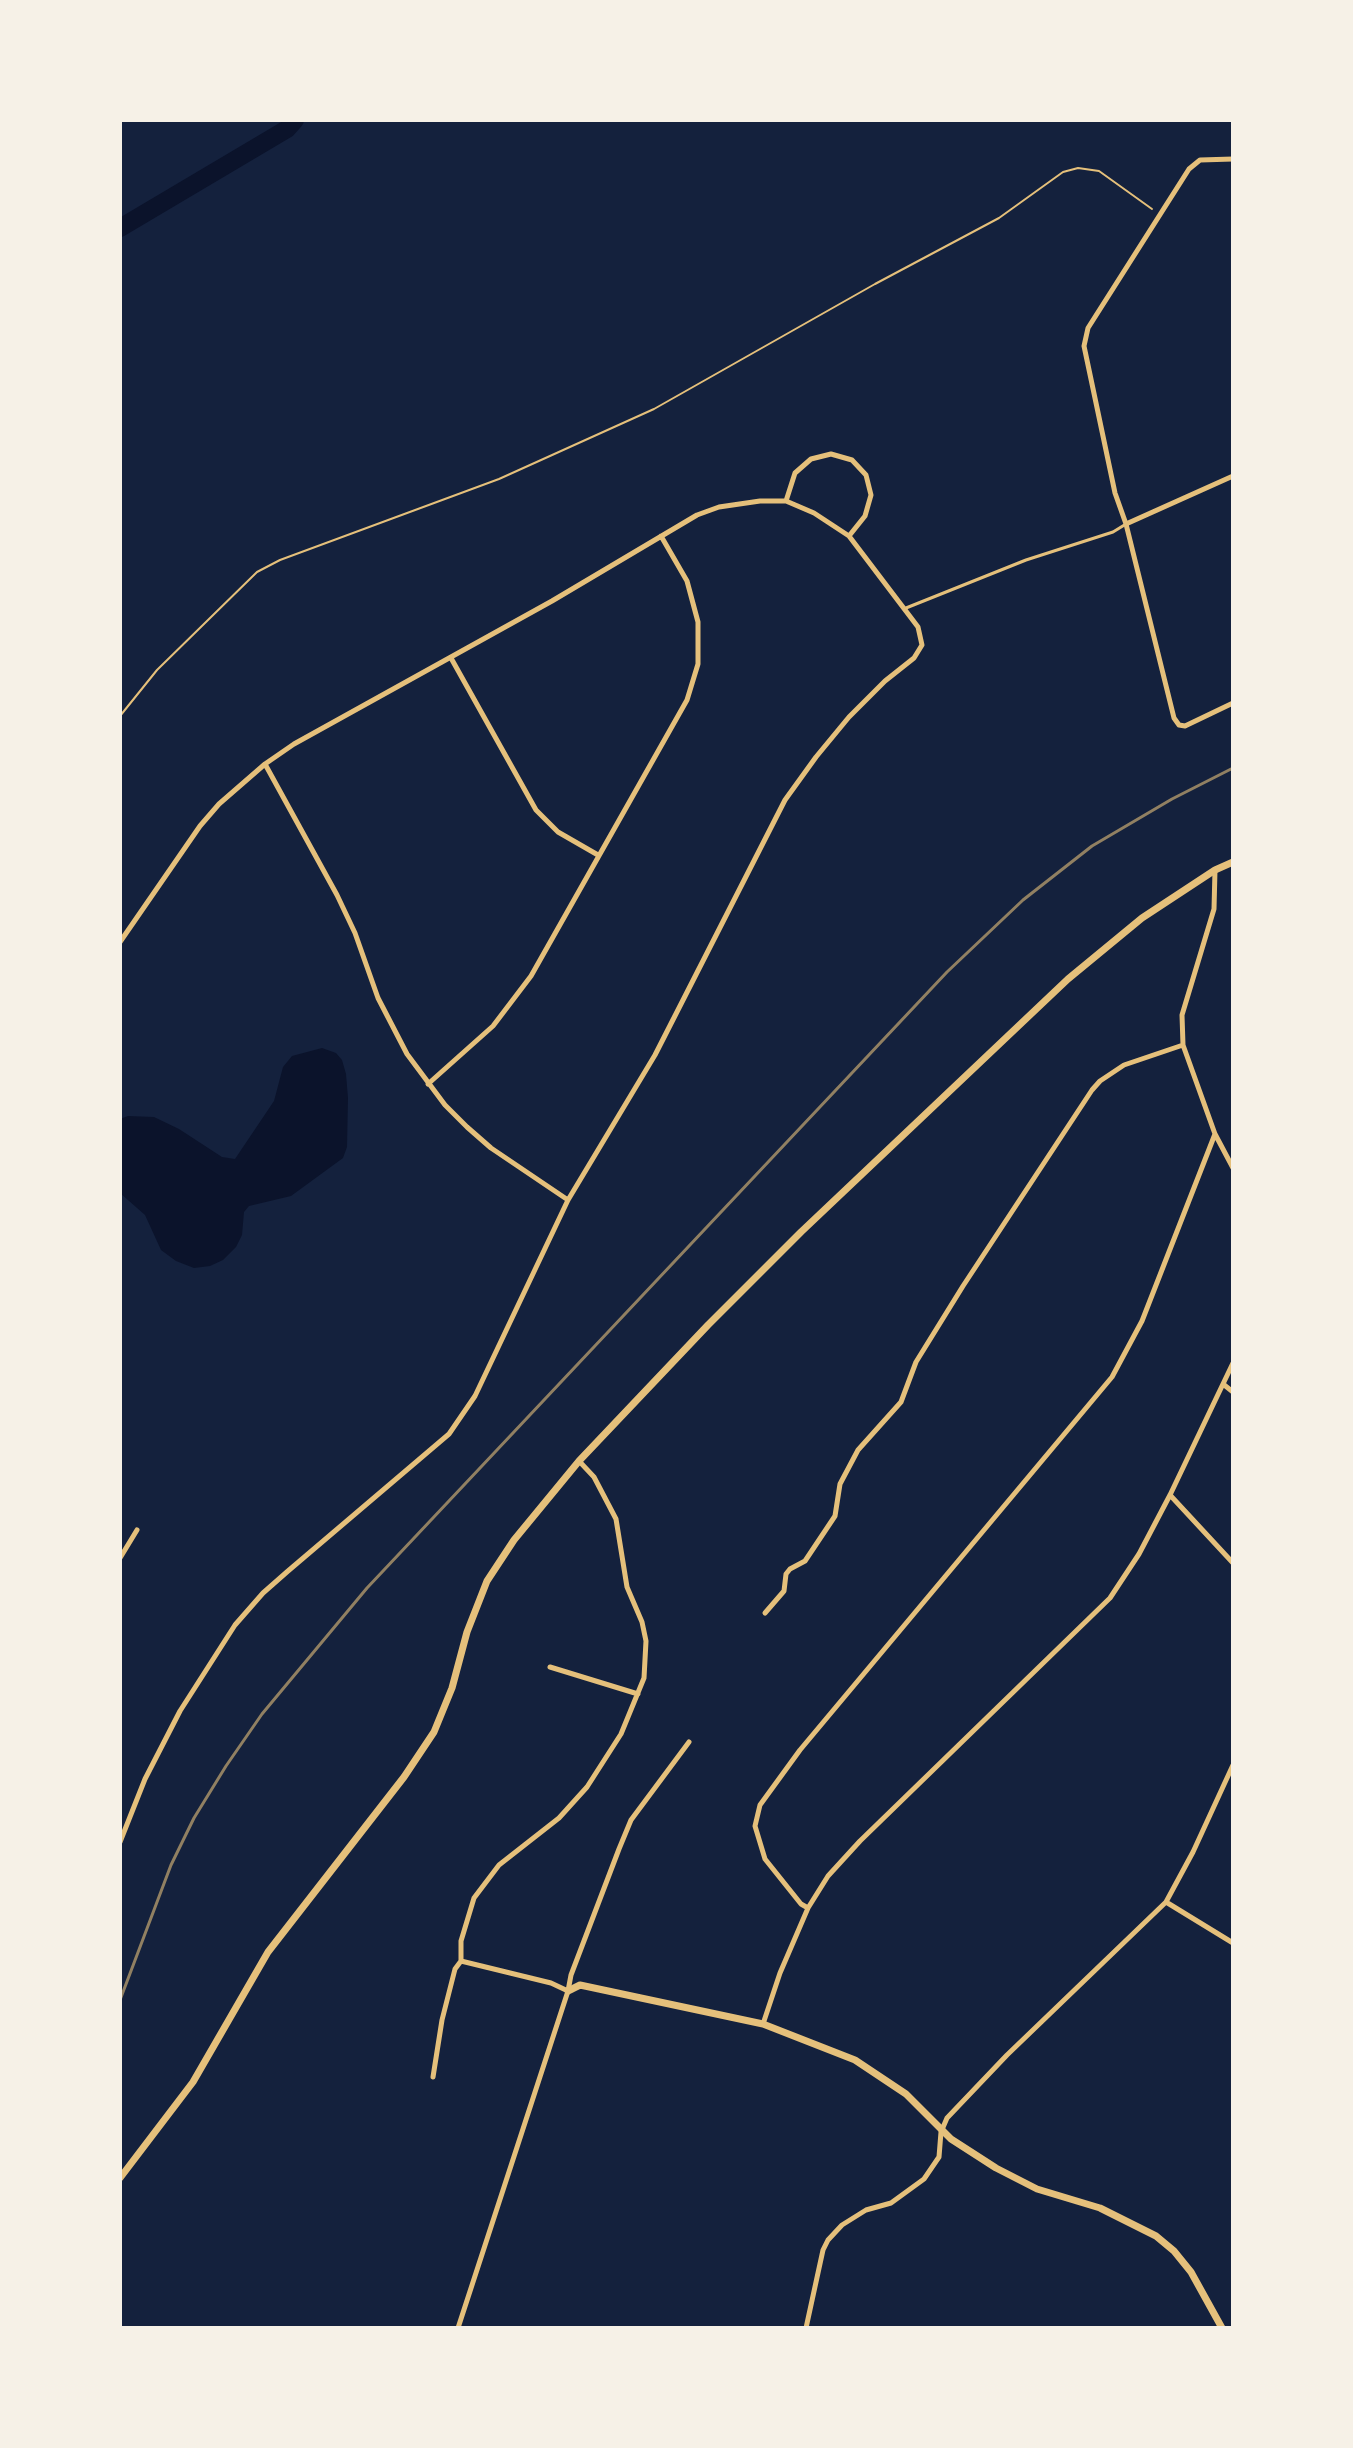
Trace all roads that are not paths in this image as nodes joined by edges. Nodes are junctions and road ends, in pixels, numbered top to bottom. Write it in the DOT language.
graph roads {
  1 [pos="1233,159"];
  2 [pos="1233,476"];
  3 [pos="786,501"];
  4 [pos="1126,524"];
  5 [pos="661,536"];
  6 [pos="849,536"];
  7 [pos="904,609"];
  8 [pos="451,658"];
  9 [pos="1233,703"];
  10 [pos="265,764"];
  11 [pos="598,855"];
  12 [pos="1233,862"];
  13 [pos="1215,870"];
  14 [pos="120,942"];
  15 [pos="1183,1045"];
  16 [pos="428,1084"];
  17 [pos="1215,1134"];
  18 [pos="1233,1168"];
  19 [pos="568,1200"];
  20 [pos="1233,1363"];
  21 [pos="1223,1384"];
  22 [pos="1233,1392"];
  23 [pos="579,1461"];
  24 [pos="1170,1495"];
  25 [pos="137,1530"];
  26 [pos="120,1558"];
  27 [pos="1233,1563"];
  28 [pos="765,1613"];
  29 [pos="550,1667"];
  30 [pos="638,1694"];
  31 [pos="689,1742"];
  32 [pos="1233,1765"];
  33 [pos="120,1842"];
  34 [pos="1166,1902"];
  35 [pos="808,1908"];
  36 [pos="1233,1943"];
  37 [pos="461,1961"];
  38 [pos="568,1991"];
  39 [pos="763,2024"];
  40 [pos="433,2077"];
  41 [pos="941,2132"];
  42 [pos="120,2178"];
  43 [pos="458,2328"];
  44 [pos="806,2328"];
  45 [pos="1222,2328"];
  1 -- 4 [label="street"];
  2 -- 4 [label="street"];
  3 -- 5 [label="street"];
  3 -- 6 [label="street"];
  3 -- 6 [label="street"];
  4 -- 7 [label="lane"];
  4 -- 9 [label="street"];
  5 -- 8 [label="street"];
  5 -- 11 [label="street"];
  6 -- 7 [label="street"];
  7 -- 19 [label="street"];
  8 -- 10 [label="street"];
  8 -- 11 [label="street"];
  10 -- 14 [label="street"];
  10 -- 16 [label="street"];
  11 -- 16 [label="street"];
  12 -- 13 [label="street"];
  13 -- 15 [label="street"];
  13 -- 23 [label="street"];
  15 -- 17 [label="street"];
  15 -- 28 [label="street"];
  16 -- 19 [label="street"];
  17 -- 18 [label="street"];
  17 -- 35 [label="street"];
  19 -- 33 [label="street"];
  20 -- 21 [label="street"];
  21 -- 22 [label="street"];
  21 -- 24 [label="street"];
  23 -- 30 [label="street"];
  23 -- 42 [label="street"];
  24 -- 27 [label="street"];
  24 -- 35 [label="street"];
  25 -- 26 [label="street"];
  29 -- 30 [label="street"];
  30 -- 37 [label="street"];
  31 -- 38 [label="street"];
  32 -- 34 [label="street"];
  34 -- 36 [label="street"];
  34 -- 41 [label="street"];
  35 -- 39 [label="street"];
  37 -- 38 [label="street"];
  37 -- 40 [label="street"];
  38 -- 39 [label="street"];
  38 -- 43 [label="street"];
  39 -- 41 [label="street"];
  41 -- 44 [label="street"];
  41 -- 45 [label="street"];
}
